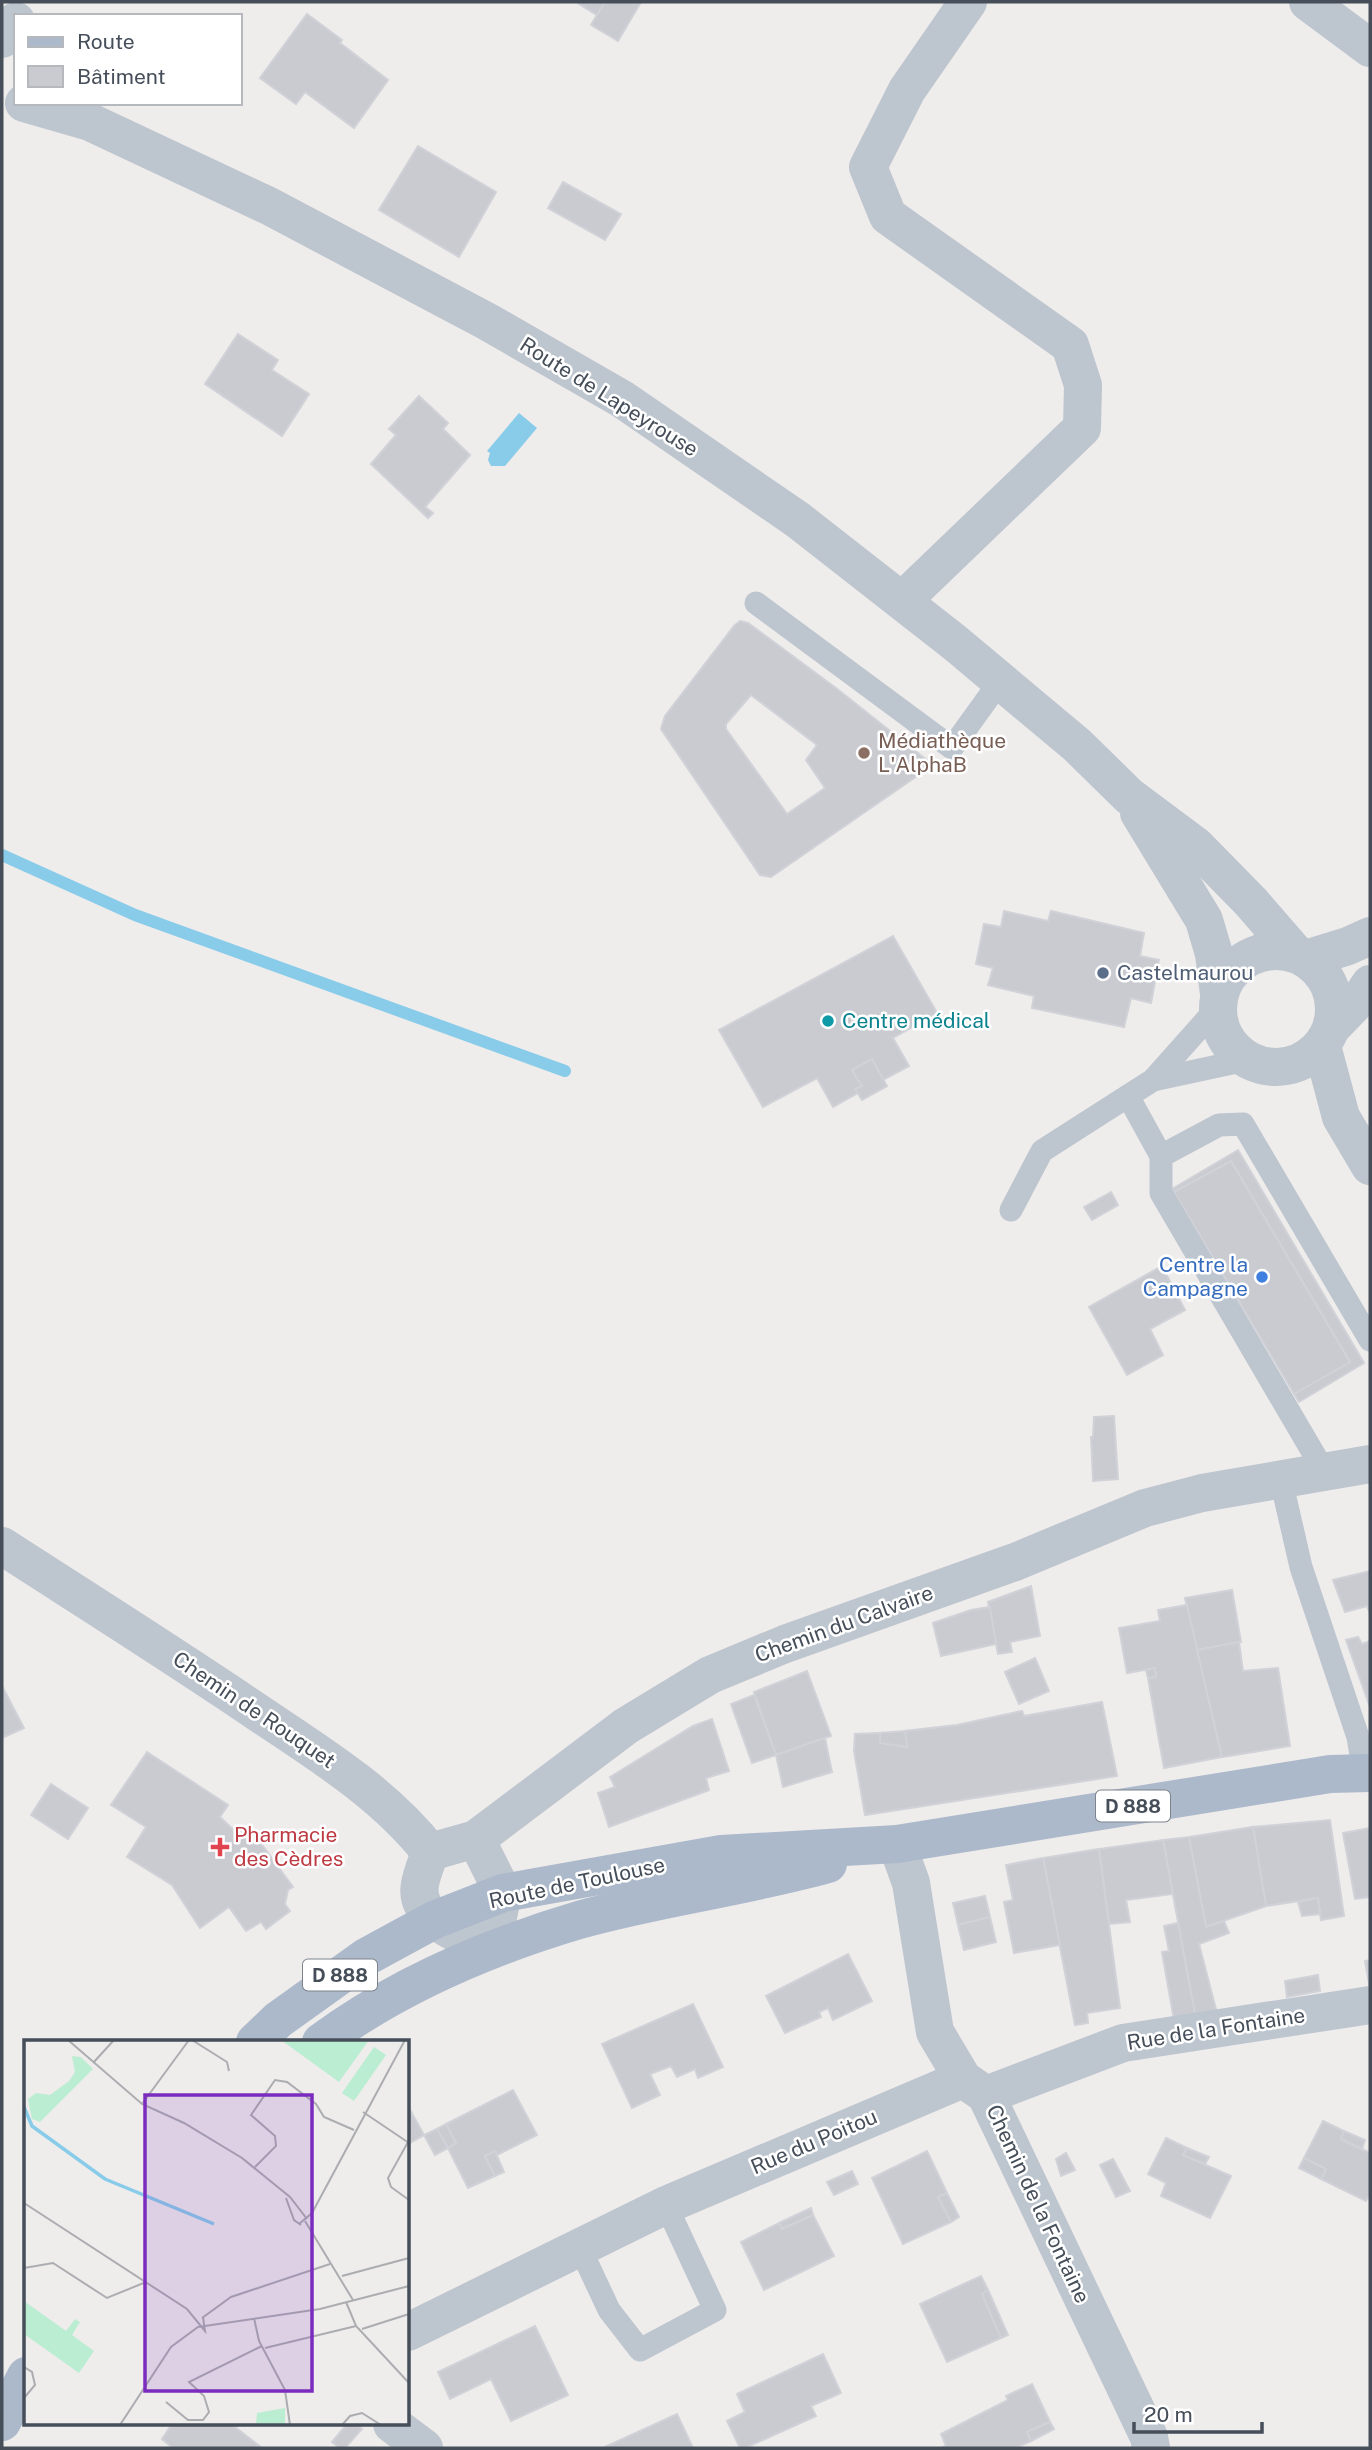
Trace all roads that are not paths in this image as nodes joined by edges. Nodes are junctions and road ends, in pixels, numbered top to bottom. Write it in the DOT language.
graph roads {
  1 [pos="968,2"];
  2 [pos="1308,2"];
  3 [pos="14,23"];
  4 [pos="2,40"];
  5 [pos="1370,48"];
  6 [pos="31,105"];
  7 [pos="902,601"];
  8 [pos="756,603"];
  9 [pos="1001,680"];
  10 [pos="1129,796"];
  11 [pos="1370,936"];
  12 [pos="1301,956"];
  13 [pos="1370,984"];
  14 [pos="1218,1001"];
  15 [pos="1327,1036"];
  16 [pos="1256,1063"];
  17 [pos="1153,1080"];
  18 [pos="1128,1096"];
  19 [pos="1341,1117"];
  20 [pos="1161,1156"];
  21 [pos="1370,1166"];
  22 [pos="1011,1210"];
  23 [pos="1370,1340"];
  24 [pos="1370,1440"];
  25 [pos="1370,1464"];
  26 [pos="1299,1475"];
  27 [pos="2,1546"];
  28 [pos="1367,1773"];
  29 [pos="476,1839"];
  30 [pos="897,1844"];
  31 [pos="430,1852"];
  32 [pos="503,1893"];
  33 [pos="434,1920"];
  34 [pos="492,1950"];
  35 [pos="1370,2005"];
  36 [pos="257,2040"];
  37 [pos="324,2040"];
  38 [pos="974,2087"];
  39 [pos="666,2206"];
  40 [pos="580,2248"];
  41 [pos="410,2331"];
  42 [pos="24,2384"];
  43 [pos="2,2422"];
  44 [pos="395,2426"];
  45 [pos="424,2448"];
  46 [pos="1151,2448"];
  1 -- 7 [label="street"];
  2 -- 5 [label="street"];
  3 -- 4 [label="street"];
  6 -- 7 [label="street, Route de Lapeyrouse"];
  7 -- 9 [label="street, Route de Lapeyrouse"];
  8 -- 9 [label="lane"];
  9 -- 10 [label="street, Route de Lapeyrouse"];
  10 -- 12 [label="street, Route de Lapeyrouse"];
  10 -- 14 [label="street, Route de Lapeyrouse"];
  11 -- 12 [label="street"];
  12 -- 14 [label="street"];
  12 -- 15 [label="street"];
  13 -- 15 [label="street"];
  14 -- 16 [label="street"];
  14 -- 17 [label="lane"];
  15 -- 16 [label="street"];
  15 -- 19 [label="street"];
  16 -- 17 [label="lane"];
  16 -- 19 [label="street"];
  17 -- 18 [label="lane"];
  18 -- 20 [label="lane"];
  18 -- 22 [label="lane"];
  19 -- 21 [label="street"];
  20 -- 23 [label="lane"];
  20 -- 26 [label="lane"];
  24 -- 26 [label="street, Chemin du Calvaire"];
  25 -- 26 [label="street, Chemin du Calvaire"];
  26 -- 28 [label="lane"];
  26 -- 29 [label="street, Chemin du Calvaire"];
  27 -- 31 [label="street, Chemin de Rouquet"];
  28 -- 30 [label="main road, Route de Toulouse / D 888"];
  29 -- 31 [label="street, Chemin du Calvaire"];
  29 -- 32 [label="street"];
  30 -- 32 [label="main road, Route de Toulouse / D 888"];
  30 -- 34 [label="main road, Route de Toulouse / D 888"];
  30 -- 38 [label="street, Chemin de la Fontaine"];
  31 -- 33 [label="street"];
  32 -- 33 [label="main road, Route de Toulouse / D 888"];
  32 -- 34 [label="street"];
  33 -- 34 [label="street"];
  33 -- 36 [label="main road, Route de Toulouse / D 888"];
  34 -- 37 [label="main road, Route de Toulouse / D 888"];
  35 -- 38 [label="street, Rue de la Fontaine"];
  38 -- 39 [label="street, Rue du Poitou"];
  38 -- 46 [label="street, Chemin de la Fontaine"];
  39 -- 40 [label="street, Rue du Poitou"];
  39 -- 40 [label="lane"];
  40 -- 41 [label="street, Rue du Poitou"];
  42 -- 43 [label="main road"];
  44 -- 45 [label="street"];
}
